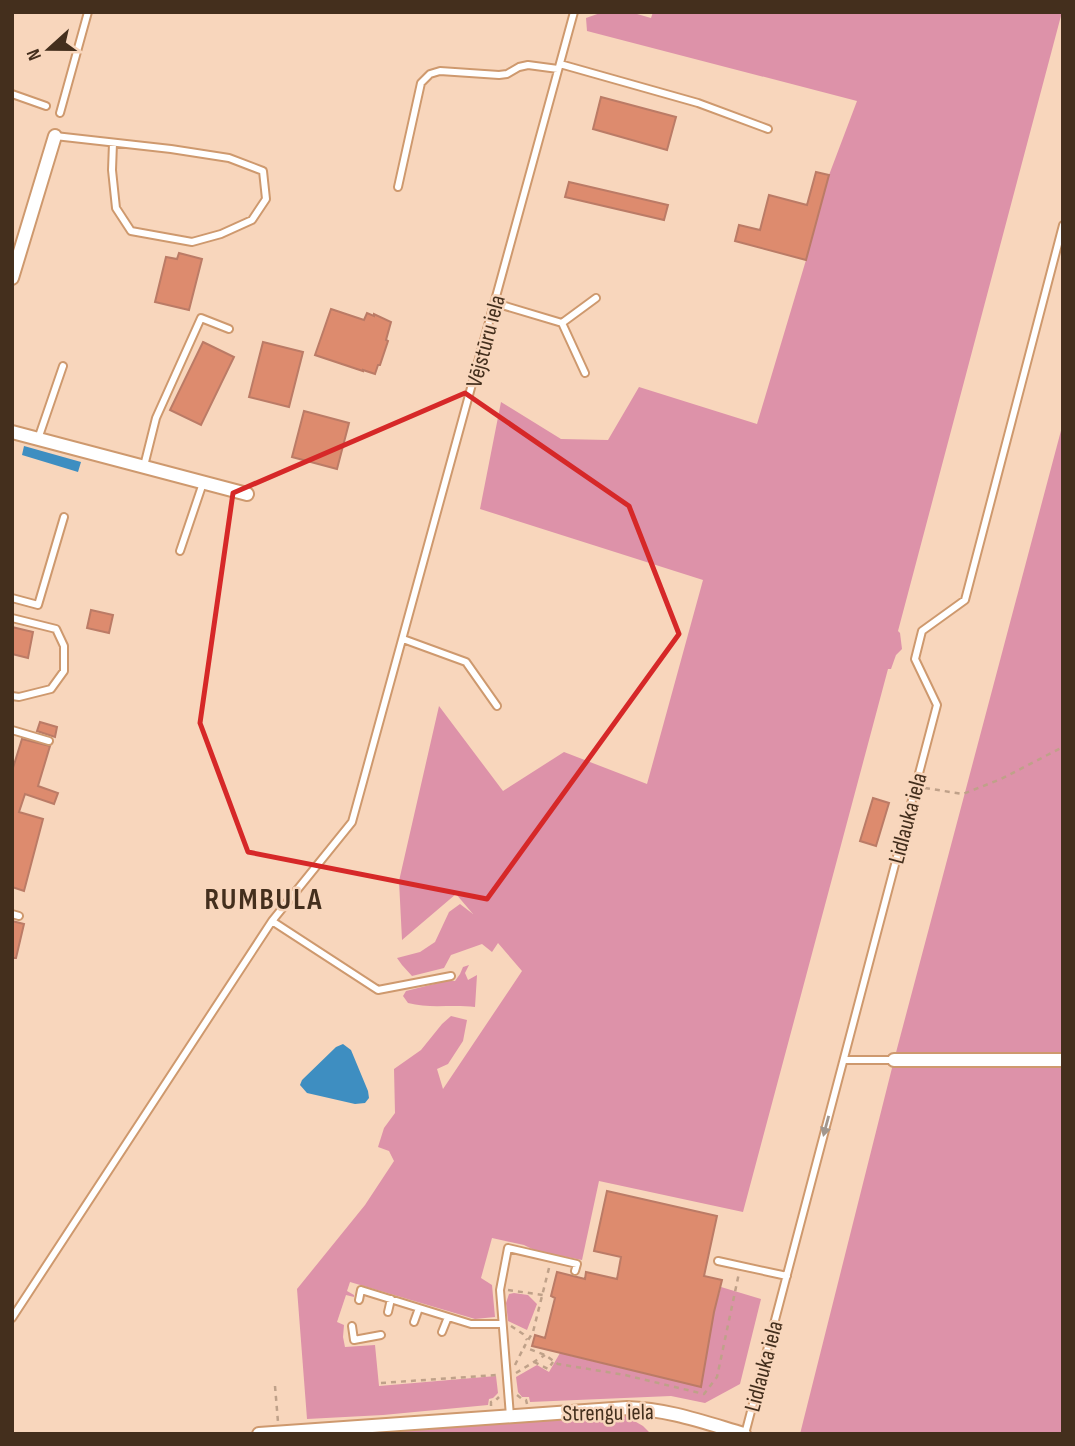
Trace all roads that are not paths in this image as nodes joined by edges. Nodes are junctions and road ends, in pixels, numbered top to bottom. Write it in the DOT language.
graph roads {
  1 [pos="88,12"];
  2 [pos="575,12"];
  3 [pos="559,66"];
  4 [pos="12,94"];
  5 [pos="46,107"];
  6 [pos="61,113"];
  7 [pos="768,129"];
  8 [pos="55,136"];
  9 [pos="113,143"];
  10 [pos="398,187"];
  11 [pos="1063,225"];
  12 [pos="12,278"];
  13 [pos="596,298"];
  14 [pos="495,303"];
  15 [pos="562,323"];
  16 [pos="229,329"];
  17 [pos="63,366"];
  18 [pos="585,373"];
  19 [pos="12,432"];
  20 [pos="38,439"];
  21 [pos="144,467"];
  22 [pos="203,482"];
  23 [pos="247,494"];
  24 [pos="64,517"];
  25 [pos="180,551"];
  26 [pos="12,598"];
  27 [pos="12,618"];
  28 [pos="403,639"];
  29 [pos="12,696"];
  30 [pos="497,706"];
  31 [pos="12,730"];
  32 [pos="49,741"];
  33 [pos="272,921"];
  34 [pos="451,976"];
  35 [pos="844,1060"];
  36 [pos="894,1060"];
  37 [pos="1063,1060"];
  38 [pos="718,1261"];
  39 [pos="575,1271"];
  40 [pos="787,1276"];
  41 [pos="391,1299"];
  42 [pos="359,1300"];
  43 [pos="419,1308"];
  44 [pos="387,1312"];
  45 [pos="448,1317"];
  46 [pos="12,1318"];
  47 [pos="414,1322"];
  48 [pos="474,1324"];
  49 [pos="501,1324"];
  50 [pos="352,1326"];
  51 [pos="442,1332"];
  52 [pos="472,1332"];
  53 [pos="381,1335"];
  54 [pos="510,1416"];
  55 [pos="279,1433"];
  56 [pos="259,1434"];
  57 [pos="745,1434"];
  1 -- 6 [label="lane"];
  2 -- 3 [label="lane, Vējstūru iela"];
  3 -- 7 [label="lane"];
  3 -- 10 [label="lane"];
  3 -- 14 [label="lane, Vējstūru iela"];
  4 -- 5 [label="lane"];
  8 -- 9 [label="lane"];
  8 -- 12 [label="street"];
  9 -- 9 [label="lane"];
  11 -- 35 [label="lane, Lidlauka iela"];
  13 -- 15 [label="lane"];
  14 -- 15 [label="lane"];
  14 -- 28 [label="lane, Vējstūru iela"];
  15 -- 18 [label="lane"];
  16 -- 21 [label="lane"];
  17 -- 20 [label="lane"];
  19 -- 20 [label="street"];
  20 -- 21 [label="street"];
  21 -- 22 [label="street"];
  22 -- 23 [label="street"];
  22 -- 25 [label="lane"];
  24 -- 26 [label="lane"];
  27 -- 29 [label="lane"];
  28 -- 30 [label="lane"];
  28 -- 33 [label="lane, Vējstūru iela"];
  31 -- 32 [label="lane"];
  33 -- 34 [label="lane"];
  33 -- 46 [label="lane, Vējstūru iela"];
  35 -- 36 [label="lane"];
  35 -- 40 [label="lane, Lidlauka iela, one-way"];
  36 -- 37 [label="street"];
  38 -- 40 [label="lane"];
  39 -- 49 [label="lane"];
  40 -- 57 [label="lane, Lidlauka iela"];
  41 -- 42 [label="lane"];
  41 -- 43 [label="lane"];
  41 -- 44 [label="lane"];
  43 -- 45 [label="lane"];
  43 -- 47 [label="lane"];
  45 -- 48 [label="lane"];
  45 -- 51 [label="lane"];
  48 -- 49 [label="lane"];
  48 -- 52 [label="lane"];
  49 -- 54 [label="lane"];
  50 -- 53 [label="lane"];
  54 -- 55 [label="street, Strengu iela"];
  54 -- 57 [label="street, Strengu iela"];
  55 -- 56 [label="street, Strengu iela"];
}
